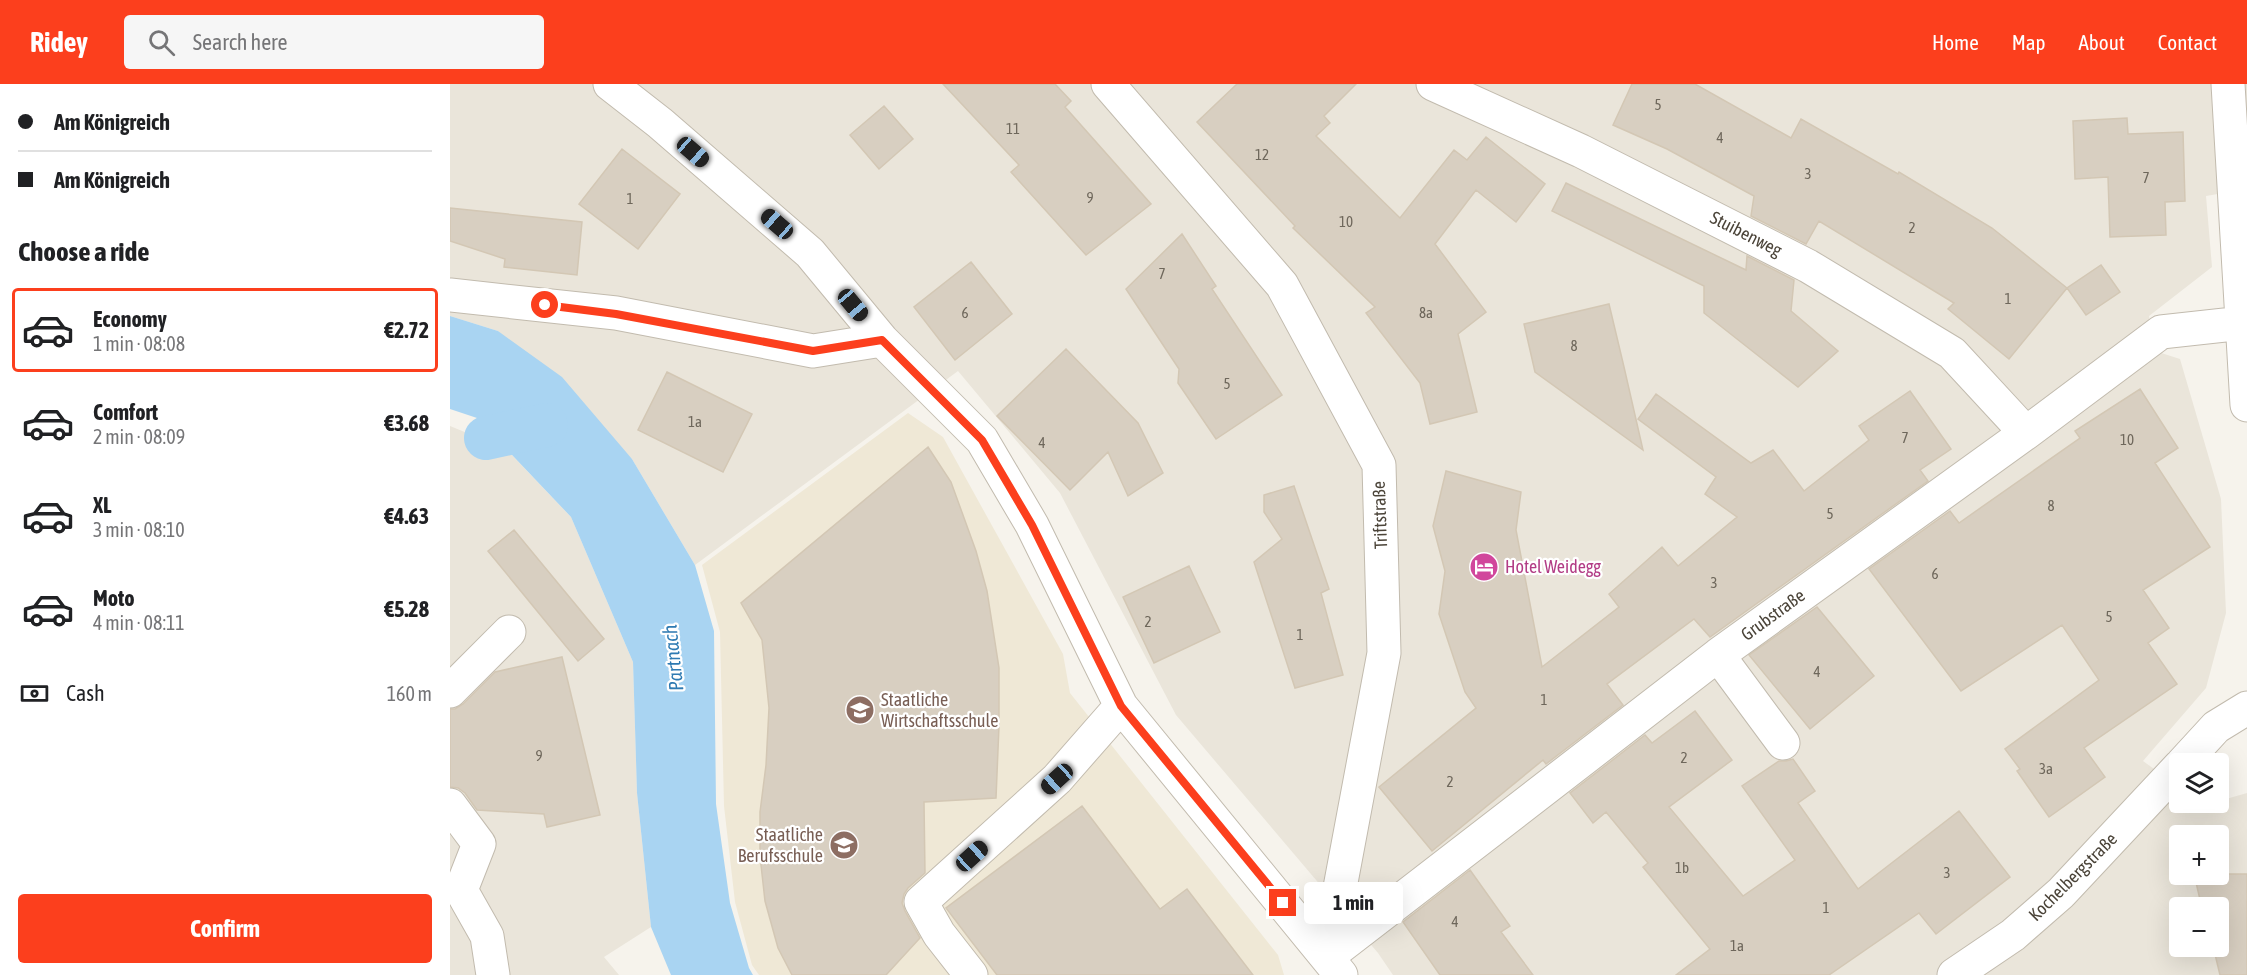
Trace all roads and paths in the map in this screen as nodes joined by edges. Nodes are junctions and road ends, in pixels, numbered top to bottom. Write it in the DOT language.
graph roads {
  1 [pos="610,84"];
  2 [pos="1108,84"];
  3 [pos="1433,84"];
  4 [pos="2229,84"];
  5 [pos="2242,245"];
  6 [pos="450,295"];
  7 [pos="2243,323"];
  8 [pos="882,340"];
  9 [pos="2247,405"];
  10 [pos="2026,433"];
  11 [pos="509,632"];
  12 [pos="1718,655"];
  13 [pos="450,691"];
  14 [pos="1121,706"];
  15 [pos="2247,708"];
  16 [pos="1783,743"];
  17 [pos="2192,753"];
  18 [pos="2169,778"];
  19 [pos="450,805"];
  20 [pos="1337,970"];
  21 [pos="493,975"];
  22 [pos="970,975"];
  23 [pos="1954,975"];
  1 -- 8 [label="street"];
  2 -- 20 [label="street, Triftstraße"];
  3 -- 10 [label="street, Stuibenweg"];
  4 -- 5 [label="street"];
  5 -- 7 [label="street"];
  6 -- 8 [label="street"];
  7 -- 9 [label="street"];
  7 -- 10 [label="street, Grubstraße"];
  8 -- 14 [label="street"];
  10 -- 12 [label="street, Grubstraße"];
  11 -- 13 [label="street"];
  12 -- 16 [label="street"];
  12 -- 20 [label="street, Grubstraße"];
  14 -- 20 [label="street"];
  14 -- 22 [label="street"];
  15 -- 17 [label="street, Kochelbergstraße"];
  18 -- 23 [label="street, Kochelbergstraße"];
  19 -- 21 [label="street"];
}
